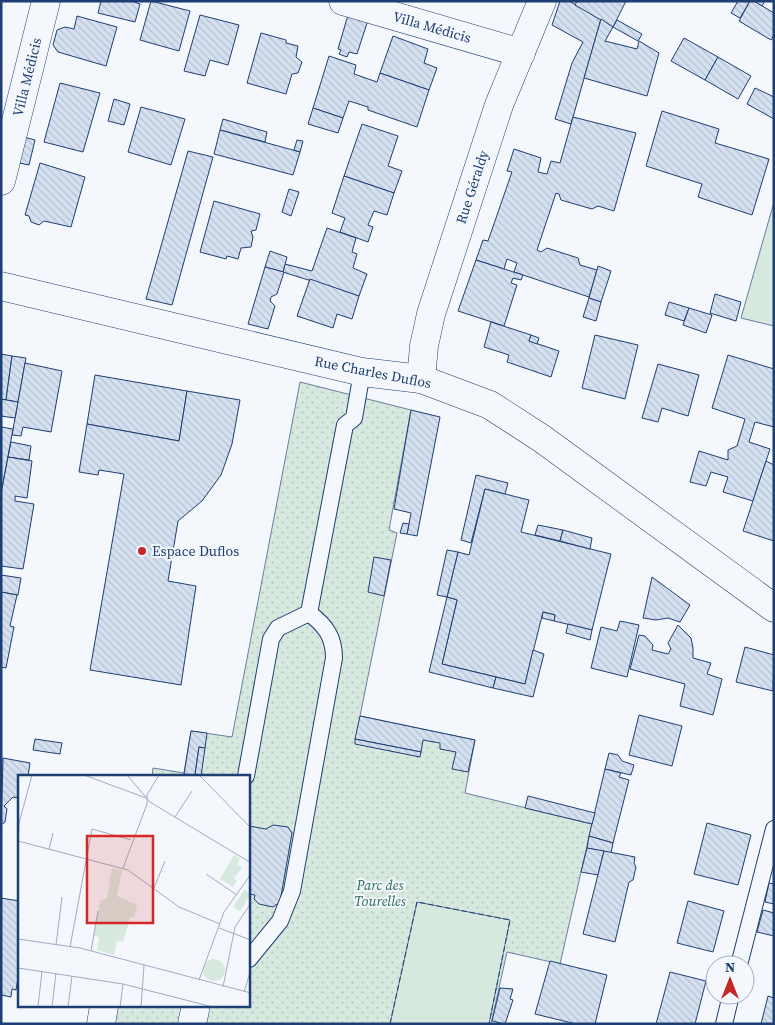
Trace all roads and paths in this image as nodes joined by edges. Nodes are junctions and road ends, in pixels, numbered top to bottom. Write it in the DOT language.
graph roads {
  1 [pos="46,1"];
  2 [pos="343,1"];
  3 [pos="542,1"];
  4 [pos="521,53"];
  5 [pos="1,181"];
  6 [pos="1,286"];
  7 [pos="362,372"];
  8 [pos="421,379"];
  9 [pos="774,608"];
  10 [pos="309,613"];
  11 [pos="246,775"];
  12 [pos="774,829"];
  13 [pos="742,955"];
  14 [pos="250,957"];
  15 [pos="729,1005"];
  16 [pos="104,1008"];
  17 [pos="101,1024"];
  18 [pos="724,1024"];
  1 -- 5 [label="street, Villa Médicis"];
  2 -- 4 [label="street, Villa Médicis"];
  3 -- 4 [label="street, Rue Géraldy"];
  4 -- 8 [label="street, Rue Géraldy"];
  6 -- 7 [label="street, Rue Charles Duflos"];
  7 -- 8 [label="street, Rue Charles Duflos"];
  7 -- 10 [label="lane"];
  8 -- 9 [label="street, Rue Charles Duflos"];
  10 -- 11 [label="lane"];
  10 -- 14 [label="lane"];
  12 -- 13 [label="lane"];
  15 -- 18 [label="lane"];
  16 -- 17 [label="street"];
}
